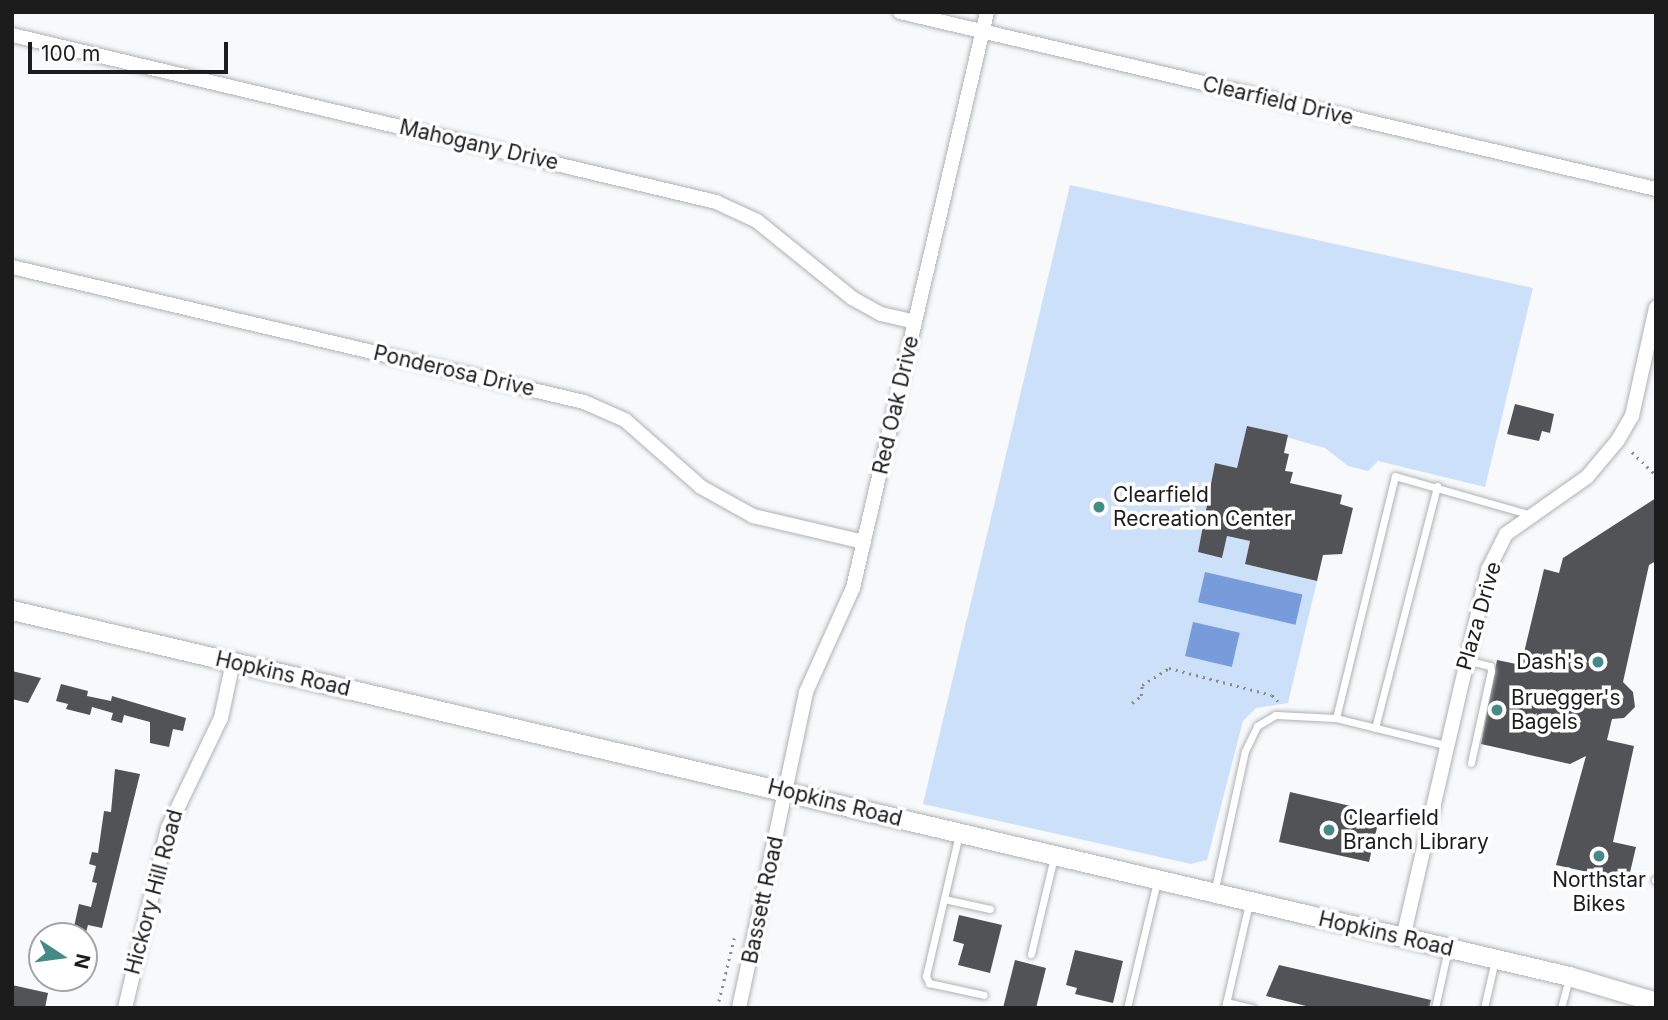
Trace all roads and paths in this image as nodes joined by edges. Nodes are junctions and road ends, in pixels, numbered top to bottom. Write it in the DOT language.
graph roads {
  1 [pos="900,12"];
  2 [pos="987,12"];
  3 [pos="983,31"];
  4 [pos="12,35"];
  5 [pos="1656,189"];
  6 [pos="12,267"];
  7 [pos="1656,308"];
  8 [pos="915,322"];
  9 [pos="1632,452"];
  10 [pos="1656,475"];
  11 [pos="1437,486"];
  12 [pos="1528,514"];
  13 [pos="864,541"];
  14 [pos="12,610"];
  15 [pos="1466,659"];
  16 [pos="233,662"];
  17 [pos="1280,703"];
  18 [pos="1132,704"];
  19 [pos="1336,718"];
  20 [pos="1375,728"];
  21 [pos="1445,745"];
  22 [pos="1471,763"];
  23 [pos="786,791"];
  24 [pos="959,833"];
  25 [pos="1054,856"];
  26 [pos="1158,880"];
  27 [pos="1214,894"];
  28 [pos="944,899"];
  29 [pos="1250,902"];
  30 [pos="990,909"];
  31 [pos="734,938"];
  32 [pos="1403,938"];
  33 [pos="1448,948"];
  34 [pos="1031,954"];
  35 [pos="1496,959"];
  36 [pos="1569,976"];
  37 [pos="984,995"];
  38 [pos="1627,1001"];
  39 [pos="1656,1002"];
  40 [pos="1226,1005"];
  41 [pos="125,1008"];
  42 [pos="717,1008"];
  43 [pos="739,1008"];
  44 [pos="1127,1008"];
  45 [pos="1252,1008"];
  46 [pos="1435,1008"];
  47 [pos="1484,1008"];
  48 [pos="1560,1008"];
  1 -- 3 [label="street, Clearfield Drive"];
  2 -- 3 [label="street, Red Oak Drive"];
  3 -- 5 [label="street, Clearfield Drive"];
  3 -- 8 [label="street, Red Oak Drive"];
  4 -- 8 [label="street, Mahogany Drive"];
  6 -- 13 [label="street, Ponderosa Drive"];
  7 -- 12 [label="street, Plaza Drive"];
  8 -- 13 [label="street, Red Oak Drive"];
  9 -- 10 [label="path"];
  11 -- 12 [label="lane"];
  11 -- 19 [label="lane"];
  11 -- 20 [label="lane"];
  12 -- 15 [label="street, Plaza Drive"];
  13 -- 23 [label="street, Red Oak Drive"];
  14 -- 16 [label="street, Hopkins Road"];
  15 -- 21 [label="street, Plaza Drive"];
  15 -- 22 [label="lane"];
  16 -- 23 [label="street, Hopkins Road"];
  16 -- 41 [label="street, Hickory Hill Road"];
  17 -- 18 [label="path"];
  19 -- 20 [label="lane"];
  19 -- 27 [label="lane"];
  20 -- 21 [label="lane"];
  21 -- 32 [label="street, Plaza Drive"];
  23 -- 24 [label="street, Hopkins Road"];
  23 -- 43 [label="street, Bassett Road"];
  24 -- 25 [label="street, Hopkins Road"];
  24 -- 28 [label="lane"];
  25 -- 26 [label="street, Hopkins Road"];
  25 -- 34 [label="lane"];
  26 -- 27 [label="street, Hopkins Road"];
  26 -- 44 [label="lane"];
  27 -- 29 [label="street, Hopkins Road"];
  28 -- 30 [label="lane"];
  28 -- 37 [label="lane"];
  29 -- 32 [label="street, Hopkins Road"];
  29 -- 40 [label="lane"];
  31 -- 42 [label="path"];
  32 -- 33 [label="street, Hopkins Road"];
  33 -- 35 [label="street, Hopkins Road"];
  33 -- 46 [label="lane"];
  35 -- 36 [label="street, Hopkins Road"];
  35 -- 47 [label="lane"];
  36 -- 38 [label="street, Hopkins Road"];
  36 -- 48 [label="lane"];
  38 -- 39 [label="street, Hopkins Road"];
  40 -- 45 [label="lane"];
}
